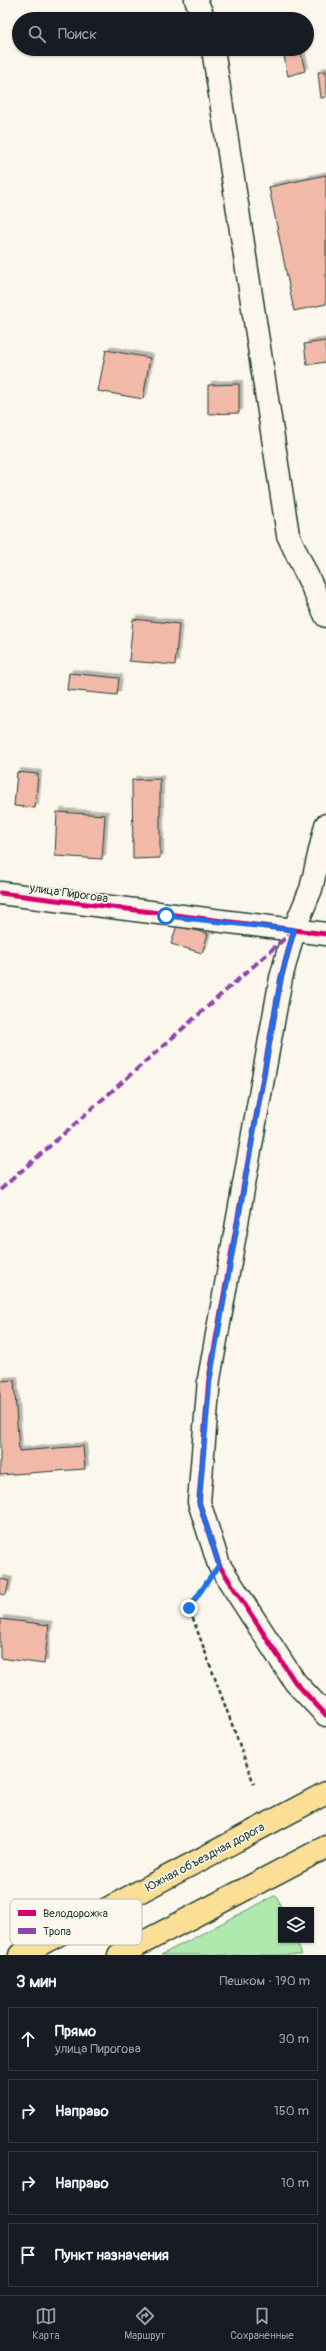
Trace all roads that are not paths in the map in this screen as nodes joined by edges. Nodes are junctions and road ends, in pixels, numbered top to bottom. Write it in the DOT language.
graph roads {
  1 [pos="196,0"];
  2 [pos="201,12"];
  3 [pos="214,56"];
  4 [pos="326,616"];
  5 [pos="326,825"];
  6 [pos="0,893"];
  7 [pos="294,930"];
  8 [pos="326,934"];
  9 [pos="326,1715"];
  10 [pos="326,1793"];
  11 [pos="326,1847"];
  12 [pos="126,1899"];
  13 [pos="142,1943"];
  14 [pos="39,1945"];
  15 [pos="139,1945"];
  16 [pos="20,1955"];
  17 [pos="119,1955"];
  1 -- 2 [label="street"];
  3 -- 4 [label="street"];
  5 -- 7 [label="street"];
  6 -- 7 [label="street, улица Пирогова"];
  7 -- 8 [label="street, улица Пирогова"];
  7 -- 9 [label="street"];
  10 -- 12 [label="main road, Южная объездная дорога"];
  11 -- 13 [label="main road"];
  14 -- 16 [label="main road, Южная объездная дорога"];
  15 -- 17 [label="main road"];
}
